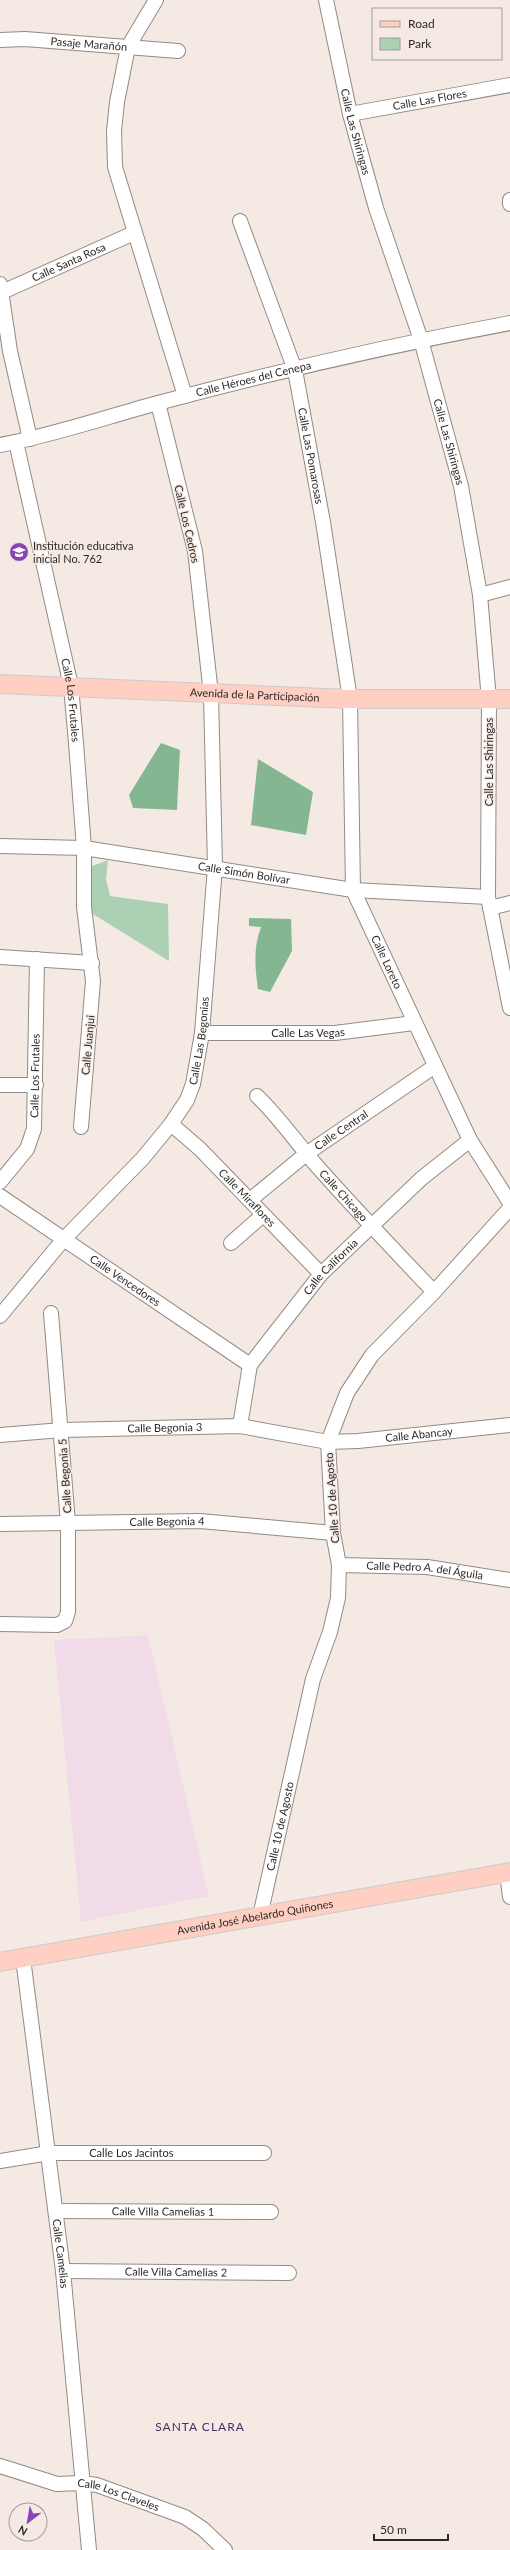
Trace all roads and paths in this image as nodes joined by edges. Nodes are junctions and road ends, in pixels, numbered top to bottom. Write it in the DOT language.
graph roads {
  1 [pos="156,0"];
  2 [pos="326,0"];
  3 [pos="0,40"];
  4 [pos="128,47"];
  5 [pos="178,51"];
  6 [pos="510,84"];
  7 [pos="350,114"];
  8 [pos="240,221"];
  9 [pos="134,233"];
  10 [pos="1,288"];
  11 [pos="2,318"];
  12 [pos="510,323"];
  13 [pos="421,340"];
  14 [pos="295,370"];
  15 [pos="185,396"];
  16 [pos="158,403"];
  17 [pos="30,439"];
  18 [pos="16,442"];
  19 [pos="0,445"];
  20 [pos="510,587"];
  21 [pos="480,595"];
  22 [pos="0,684"];
  23 [pos="71,686"];
  24 [pos="212,694"];
  25 [pos="350,699"];
  26 [pos="510,699"];
  27 [pos="489,700"];
  28 [pos="0,846"];
  29 [pos="84,848"];
  30 [pos="215,867"];
  31 [pos="353,890"];
  32 [pos="489,902"];
  33 [pos="510,903"];
  34 [pos="0,957"];
  35 [pos="37,959"];
  36 [pos="92,963"];
  37 [pos="510,1008"];
  38 [pos="414,1023"];
  39 [pos="202,1033"];
  40 [pos="436,1066"];
  41 [pos="0,1085"];
  42 [pos="36,1085"];
  43 [pos="257,1096"];
  44 [pos="171,1124"];
  45 [pos="81,1127"];
  46 [pos="470,1140"];
  47 [pos="306,1154"];
  48 [pos="0,1182"];
  49 [pos="0,1196"];
  50 [pos="250,1200"];
  51 [pos="510,1203"];
  52 [pos="510,1208"];
  53 [pos="263,1215"];
  54 [pos="371,1228"];
  55 [pos="63,1240"];
  56 [pos="231,1243"];
  57 [pos="321,1274"];
  58 [pos="434,1292"];
  59 [pos="51,1313"];
  60 [pos="0,1316"];
  61 [pos="250,1365"];
  62 [pos="510,1425"];
  63 [pos="240,1426"];
  64 [pos="62,1430"];
  65 [pos="0,1435"];
  66 [pos="328,1442"];
  67 [pos="68,1523"];
  68 [pos="0,1524"];
  69 [pos="332,1533"];
  70 [pos="339,1565"];
  71 [pos="510,1580"];
  72 [pos="0,1624"];
  73 [pos="508,1872"];
  74 [pos="510,1897"];
  75 [pos="260,1916"];
  76 [pos="23,1958"];
  77 [pos="0,1962"];
  78 [pos="264,2152"];
  79 [pos="49,2153"];
  80 [pos="0,2161"];
  81 [pos="56,2211"];
  82 [pos="271,2212"];
  83 [pos="63,2271"];
  84 [pos="289,2273"];
  85 [pos="0,2466"];
  86 [pos="81,2483"];
  87 [pos="89,2550"];
  88 [pos="225,2550"];
  1 -- 4 [label="street"];
  2 -- 7 [label="street, Calle Las Shiringas"];
  3 -- 4 [label="street, Pasaje Marañón"];
  4 -- 5 [label="street, Pasaje Marañón"];
  4 -- 9 [label="street"];
  6 -- 7 [label="street, Calle Las Flores"];
  7 -- 13 [label="street, Calle Las Shiringas"];
  8 -- 14 [label="street, Calle Las Pomarosas"];
  9 -- 10 [label="street, Calle Santa Rosa"];
  9 -- 15 [label="street"];
  10 -- 11 [label="street"];
  11 -- 17 [label="street"];
  12 -- 13 [label="street, Calle Héroes del Cenepa"];
  13 -- 14 [label="street, Calle Héroes del Cenepa"];
  13 -- 21 [label="street, Calle Las Shiringas"];
  14 -- 15 [label="street, Calle Héroes del Cenepa"];
  14 -- 25 [label="street, Calle Las Pomarosas"];
  15 -- 16 [label="street, Calle Héroes del Cenepa"];
  16 -- 17 [label="street, Calle Héroes del Cenepa"];
  16 -- 24 [label="street, Calle Los Cedros"];
  17 -- 18 [label="street, Calle Héroes del Cenepa"];
  18 -- 19 [label="street, Calle Héroes del Cenepa"];
  18 -- 23 [label="street, Calle Los Frutales"];
  20 -- 21 [label="street"];
  21 -- 27 [label="street, Calle Las Shiringas"];
  22 -- 23 [label="main road, Avenida de la Participación"];
  23 -- 24 [label="main road, Avenida de la Participación"];
  23 -- 29 [label="street, Calle Los Frutales"];
  24 -- 25 [label="main road, Avenida de la Participación"];
  24 -- 30 [label="street, Calle Las Begonias"];
  25 -- 27 [label="main road, Avenida de la Participación"];
  25 -- 31 [label="street, Calle Loreto"];
  26 -- 27 [label="main road, Avenida de la Participación"];
  27 -- 32 [label="street, Calle Las Shiringas"];
  28 -- 29 [label="street, Calle Simón Bolívar"];
  29 -- 30 [label="street, Calle Simón Bolívar"];
  29 -- 36 [label="street, Calle Los Frutales"];
  30 -- 31 [label="street, Calle Simón Bolívar"];
  30 -- 39 [label="street, Calle Las Begonias"];
  31 -- 32 [label="street, Calle Simón Bolívar"];
  31 -- 38 [label="street, Calle Loreto"];
  32 -- 33 [label="street, Calle Simón Bolívar"];
  32 -- 37 [label="street, Calle Las Shiringas"];
  34 -- 35 [label="street"];
  35 -- 36 [label="street"];
  35 -- 42 [label="street, Calle Los Frutales"];
  36 -- 45 [label="street, Calle Juanjui"];
  38 -- 39 [label="street, Calle Las Vegas"];
  38 -- 40 [label="street, Calle Loreto"];
  39 -- 44 [label="street, Calle Las Begonias"];
  40 -- 46 [label="street, Calle Loreto"];
  40 -- 47 [label="street, Calle Central"];
  41 -- 42 [label="street"];
  42 -- 48 [label="street, Calle Los Frutales"];
  43 -- 47 [label="street, Calle Chicago"];
  44 -- 50 [label="street, Calle Miraflores"];
  44 -- 55 [label="street, Calle Las Begonias"];
  46 -- 51 [label="street, Calle Loreto"];
  46 -- 54 [label="street, Calle California"];
  47 -- 50 [label="street, Calle Central"];
  47 -- 54 [label="street, Calle Chicago"];
  49 -- 55 [label="street, Calle Vencedores"];
  50 -- 53 [label="street, Calle Miraflores"];
  52 -- 58 [label="street, Calle 10 de Agosto"];
  53 -- 56 [label="street"];
  53 -- 57 [label="street, Calle Miraflores"];
  54 -- 57 [label="street, Calle California"];
  54 -- 58 [label="street, Calle Chicago"];
  55 -- 60 [label="street, Calle Las Begonias"];
  55 -- 61 [label="street, Calle Vencedores"];
  57 -- 61 [label="street, Calle California"];
  58 -- 66 [label="street, Calle 10 de Agosto"];
  59 -- 64 [label="street, Calle Begonia 5"];
  61 -- 63 [label="street, Calle California"];
  62 -- 66 [label="street, Calle Abancay"];
  63 -- 64 [label="street, Calle Begonia 3"];
  63 -- 66 [label="street, Calle Begonia 3"];
  64 -- 65 [label="street, Calle Begonia 3"];
  64 -- 67 [label="street, Calle Begonia 5"];
  66 -- 69 [label="street, Calle 10 de Agosto"];
  67 -- 68 [label="street, Calle Begonia 4"];
  67 -- 69 [label="street, Calle Begonia 4"];
  67 -- 72 [label="street, Calle Begonia 5"];
  69 -- 70 [label="street, Calle 10 de Agosto"];
  70 -- 71 [label="street, Calle Pedro A. del Águila"];
  70 -- 75 [label="street, Calle 10 de Agosto"];
  73 -- 74 [label="street"];
  73 -- 75 [label="main road, Avenida José Abelardo Quiñones"];
  75 -- 76 [label="main road, Avenida José Abelardo Quiñones"];
  76 -- 77 [label="main road, Avenida José Abelardo Quiñones"];
  76 -- 79 [label="street, Calle Camelias"];
  78 -- 79 [label="street, Calle Los Jacintos"];
  79 -- 80 [label="street, Calle Los Jacintos"];
  79 -- 81 [label="street, Calle Camelias"];
  81 -- 82 [label="street, Calle Villa Camelias 1"];
  81 -- 83 [label="street, Calle Camelias"];
  83 -- 84 [label="street, Calle Villa Camelias 2"];
  83 -- 86 [label="street, Calle Camelias"];
  85 -- 86 [label="street, Calle Los Claveles"];
  86 -- 87 [label="street, Calle Camelias"];
  86 -- 88 [label="street, Calle Los Claveles"];
}
